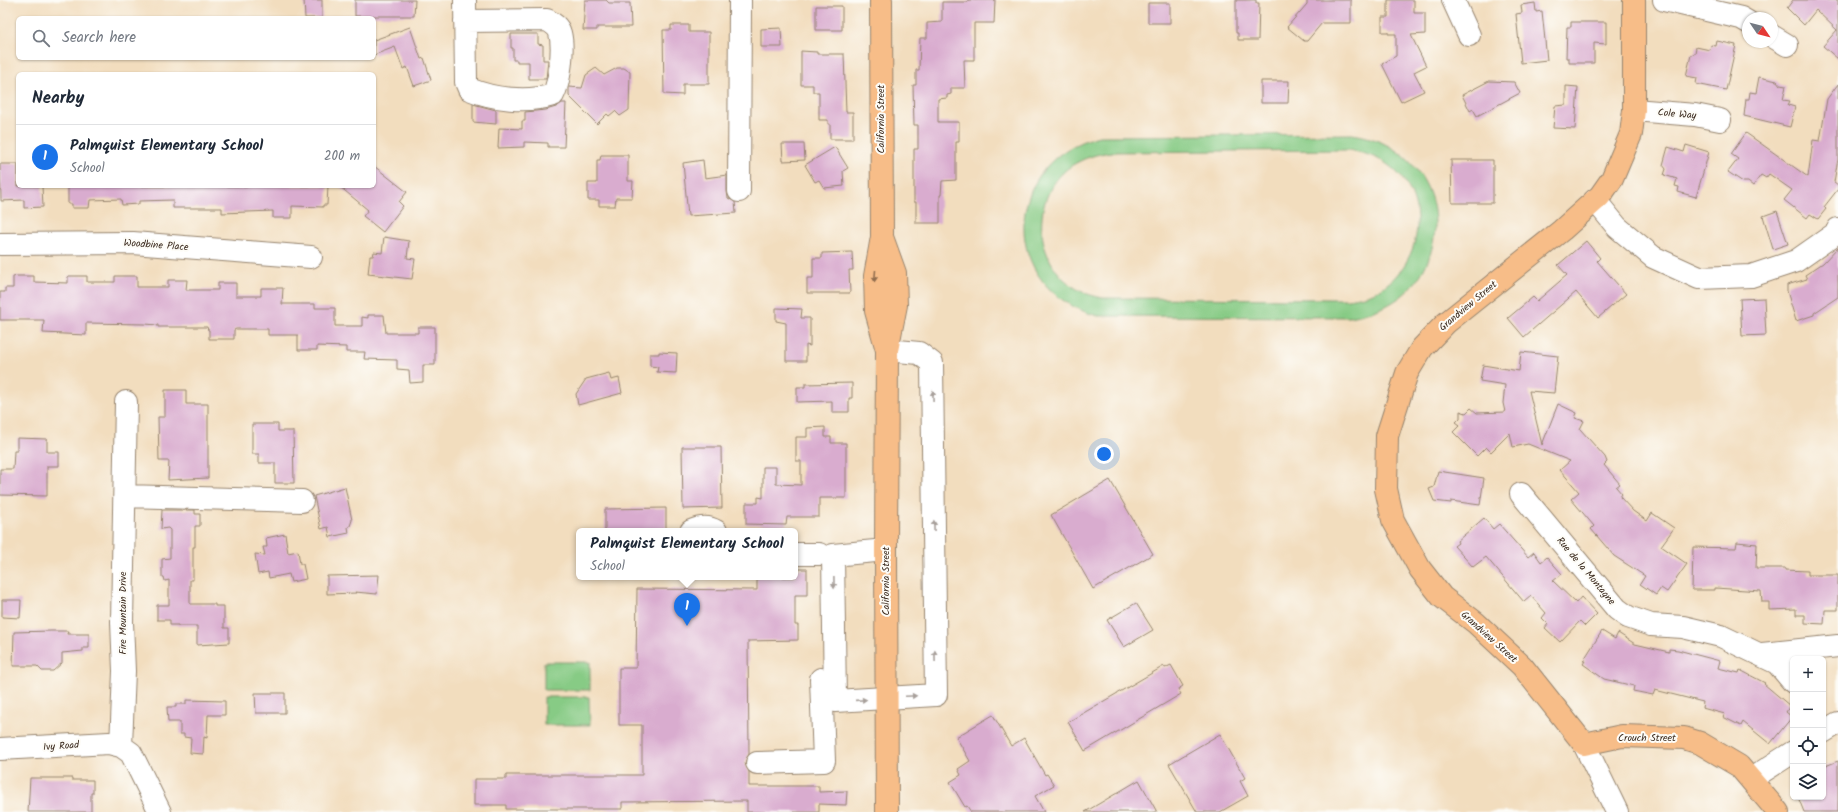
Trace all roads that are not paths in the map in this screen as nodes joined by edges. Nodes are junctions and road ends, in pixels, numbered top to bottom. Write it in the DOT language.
graph roads {
  1 [pos="740,0"];
  2 [pos="881,0"];
  3 [pos="1453,0"];
  4 [pos="1634,0"];
  5 [pos="1664,0"];
  6 [pos="465,10"];
  7 [pos="1742,19"];
  8 [pos="1469,35"];
  9 [pos="1634,110"];
  10 [pos="1720,120"];
  11 [pos="739,191"];
  12 [pos="1595,200"];
  13 [pos="1838,229"];
  14 [pos="0,244"];
  15 [pos="311,257"];
  16 [pos="887,350"];
  17 [pos="126,402"];
  18 [pos="1521,494"];
  19 [pos="125,496"];
  20 [pos="302,501"];
  21 [pos="886,550"];
  22 [pos="798,554"];
  23 [pos="826,555"];
  24 [pos="1838,646"];
  25 [pos="1762,654"];
  26 [pos="1790,678"];
  27 [pos="887,698"];
  28 [pos="828,702"];
  29 [pos="1584,744"];
  30 [pos="122,746"];
  31 [pos="0,750"];
  32 [pos="1790,754"];
  33 [pos="757,763"];
  34 [pos="1751,779"];
  35 [pos="160,812"];
  36 [pos="887,812"];
  37 [pos="1617,812"];
  38 [pos="1778,812"];
  1 -- 11 [label="street"];
  2 -- 16 [label="main road, California Street"];
  3 -- 8 [label="street"];
  4 -- 9 [label="main road, Grandview Street"];
  5 -- 7 [label="street"];
  6 -- 6 [label="street"];
  9 -- 10 [label="street, Cole Way"];
  9 -- 12 [label="main road, Grandview Street"];
  12 -- 13 [label="street"];
  12 -- 29 [label="main road, Grandview Street"];
  14 -- 15 [label="street, Woodbine Place"];
  16 -- 21 [label="main road, California Street"];
  27 -- 16 [label="street, one-way"];
  17 -- 19 [label="street, Fire Mountain Drive"];
  18 -- 25 [label="street, Rue de la Montagne"];
  19 -- 20 [label="street"];
  19 -- 30 [label="street, Fire Mountain Drive"];
  21 -- 23 [label="street"];
  21 -- 27 [label="main road, California Street"];
  22 -- 23 [label="street"];
  23 -- 28 [label="street, one-way"];
  24 -- 25 [label="street"];
  25 -- 26 [label="street, Rue de la Montagne"];
  28 -- 27 [label="street, one-way"];
  27 -- 36 [label="main road, California Street"];
  28 -- 33 [label="street"];
  29 -- 34 [label="main road, Crouch Street"];
  29 -- 37 [label="street, Grandview Street"];
  30 -- 31 [label="street, Ivy Road"];
  30 -- 35 [label="street"];
  32 -- 34 [label="street"];
  34 -- 38 [label="main road, Crouch Street"];
}
